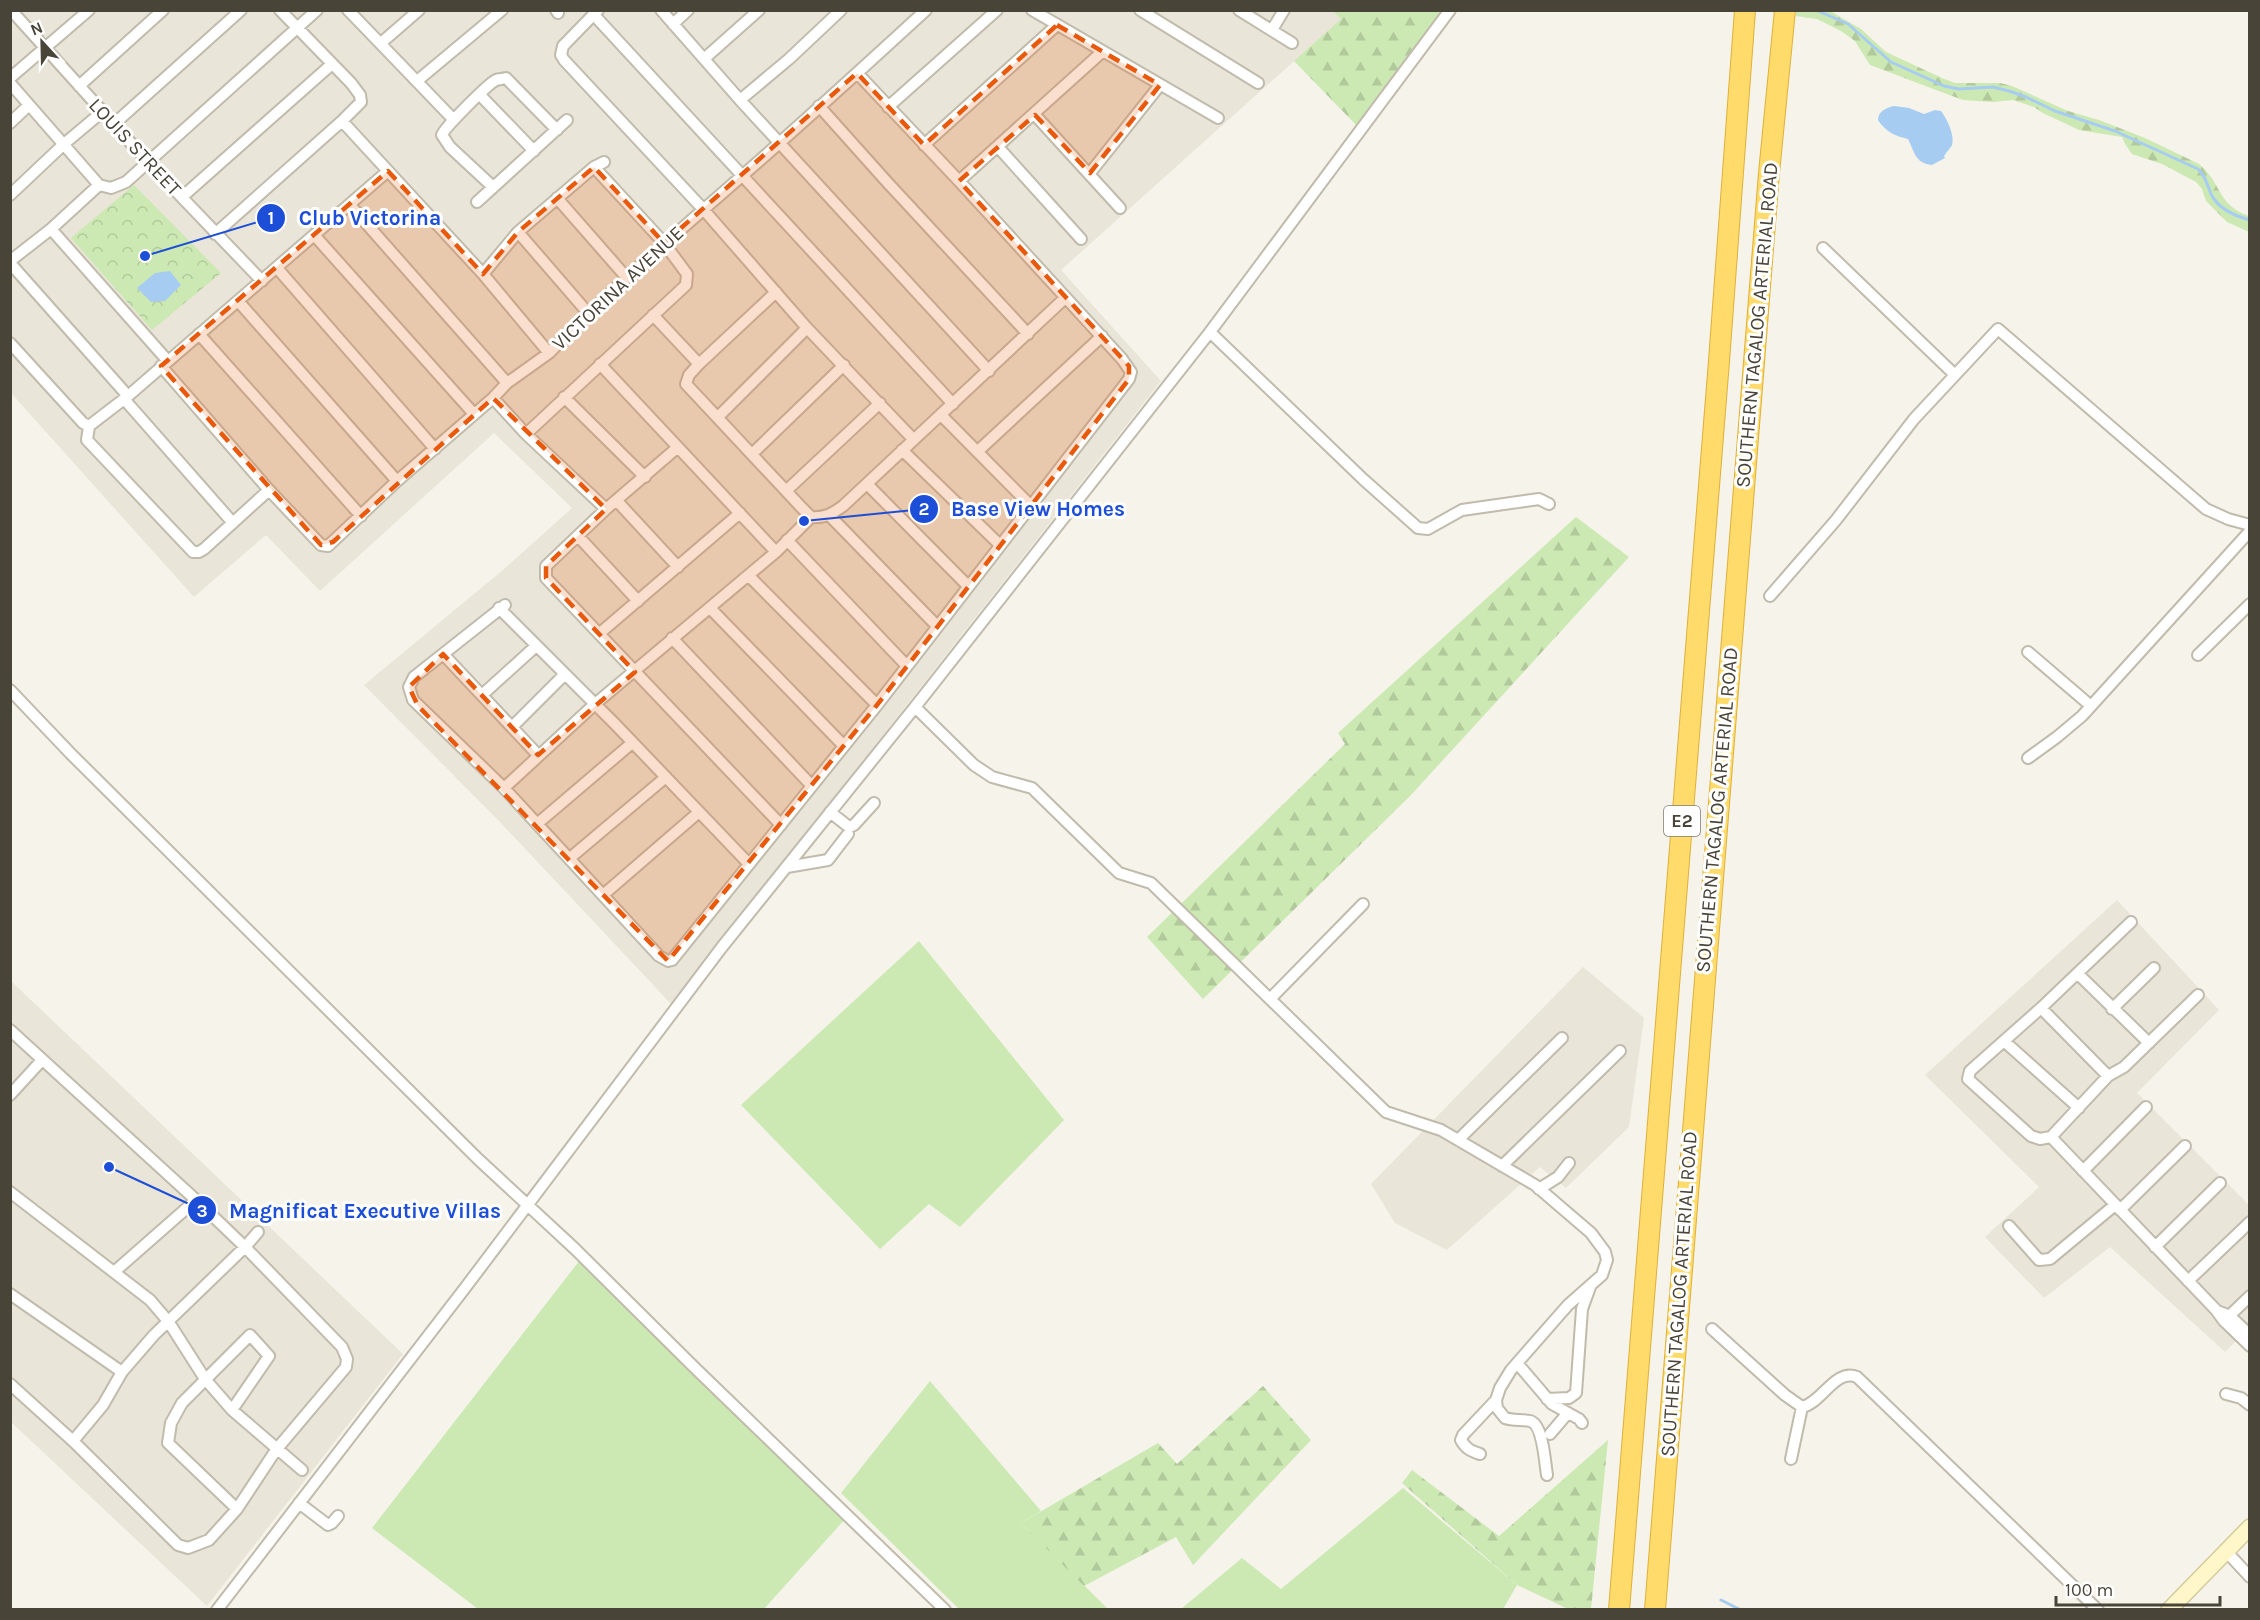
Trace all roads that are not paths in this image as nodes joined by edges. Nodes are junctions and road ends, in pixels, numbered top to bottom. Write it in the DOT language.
graph roads {
  1 [pos="11,10"];
  2 [pos="89,10"];
  3 [pos="163,10"];
  4 [pos="241,10"];
  5 [pos="280,10"];
  6 [pos="317,10"];
  7 [pos="348,10"];
  8 [pos="419,10"];
  9 [pos="502,10"];
  10 [pos="661,10"];
  11 [pos="688,10"];
  12 [pos="759,10"];
  13 [pos="841,10"];
  14 [pos="926,10"];
  15 [pos="997,10"];
  16 [pos="1032,10"];
  17 [pos="1140,10"];
  18 [pos="1239,10"];
  19 [pos="1284,10"];
  20 [pos="1450,10"];
  21 [pos="1745,10"];
  22 [pos="1785,10"];
  23 [pos="596,13"];
  24 [pos="673,24"];
  25 [pos="1057,25"];
  26 [pos="296,28"];
  27 [pos="1272,30"];
  28 [pos="381,43"];
  29 [pos="1292,43"];
  30 [pos="45,49"];
  31 [pos="1102,52"];
  32 [pos="705,58"];
  33 [pos="332,64"];
  34 [pos="857,73"];
  35 [pos="10,78"];
  36 [pos="417,81"];
  37 [pos="10,83"];
  38 [pos="1258,83"];
  39 [pos="1160,85"];
  40 [pos="79,86"];
  41 [pos="480,95"];
  42 [pos="740,100"];
  43 [pos="29,105"];
  44 [pos="819,106"];
  45 [pos="888,107"];
  46 [pos="102,112"];
  47 [pos="1035,115"];
  48 [pos="1218,118"];
  49 [pos="453,119"];
  50 [pos="567,120"];
  51 [pos="342,121"];
  52 [pos="10,123"];
  53 [pos="114,124"];
  54 [pos="557,130"];
  55 [pos="780,142"];
  56 [pos="64,144"];
  57 [pos="924,145"];
  58 [pos="998,147"];
  59 [pos="534,151"];
  60 [pos="148,162"];
  61 [pos="388,171"];
  62 [pos="1090,173"];
  63 [pos="743,176"];
  64 [pos="959,181"];
  65 [pos="99,185"];
  66 [pos="493,187"];
  67 [pos="10,195"];
  68 [pos="182,197"];
  69 [pos="557,198"];
  70 [pos="477,202"];
  71 [pos="350,205"];
  72 [pos="1120,208"];
  73 [pos="703,209"];
  74 [pos="51,229"];
  75 [pos="518,232"];
  76 [pos="215,234"];
  77 [pos="315,236"];
  78 [pos="1081,239"];
  79 [pos="664,243"];
  80 [pos="1823,248"];
  81 [pos="10,262"];
  82 [pos="276,268"];
  83 [pos="483,274"];
  84 [pos="627,278"];
  85 [pos="262,281"];
  86 [pos="776,292"];
  87 [pos="1065,298"];
  88 [pos="238,301"];
  89 [pos="588,313"];
  90 [pos="653,315"];
  91 [pos="807,328"];
  92 [pos="1210,332"];
  93 [pos="199,334"];
  94 [pos="1028,334"];
  95 [pos="1102,336"];
  96 [pos="10,343"];
  97 [pos="549,353"];
  98 [pos="164,363"];
  99 [pos="600,364"];
  100 [pos="699,364"];
  101 [pos="844,365"];
  102 [pos="989,371"];
  103 [pos="1954,374"];
  104 [pos="507,383"];
  105 [pos="126,397"];
  106 [pos="564,397"];
  107 [pos="493,398"];
  108 [pos="880,403"];
  109 [pos="953,404"];
  110 [pos="474,414"];
  111 [pos="941,415"];
  112 [pos="718,417"];
  113 [pos="89,426"];
  114 [pos="526,434"];
  115 [pos="914,440"];
  116 [pos="678,447"];
  117 [pos="435,449"];
  118 [pos="902,450"];
  119 [pos="978,451"];
  120 [pos="753,454"];
  121 [pos="645,477"];
  122 [pos="397,482"];
  123 [pos="867,484"];
  124 [pos="269,490"];
  125 [pos="787,490"];
  126 [pos="617,501"];
  127 [pos="1549,504"];
  128 [pos="1030,505"];
  129 [pos="606,509"];
  130 [pos="740,513"];
  131 [pos="361,516"];
  132 [pos="830,516"];
  133 [pos="811,517"];
  134 [pos="233,523"];
  135 [pos="2250,525"];
  136 [pos="2250,531"];
  137 [pos="578,536"];
  138 [pos="787,540"];
  139 [pos="1000,545"];
  140 [pos="776,552"];
  141 [pos="678,567"];
  142 [pos="749,576"];
  143 [pos="968,586"];
  144 [pos="1770,596"];
  145 [pos="638,601"];
  146 [pos="2250,604"];
  147 [pos="710,608"];
  148 [pos="937,626"];
  149 [pos="600,633"];
  150 [pos="672,639"];
  151 [pos="536,646"];
  152 [pos="2028,652"];
  153 [pos="443,654"];
  154 [pos="2198,656"];
  155 [pos="906,665"];
  156 [pos="635,672"];
  157 [pos="564,675"];
  158 [pos="10,690"];
  159 [pos="482,695"];
  160 [pos="595,704"];
  161 [pos="877,705"];
  162 [pos="2091,706"];
  163 [pos="915,707"];
  164 [pos="512,727"];
  165 [pos="632,743"];
  166 [pos="844,746"];
  167 [pos="538,755"];
  168 [pos="2028,758"];
  169 [pos="666,777"];
  170 [pos="812,786"];
  171 [pos="504,788"];
  172 [pos="874,803"];
  173 [pos="699,812"];
  174 [pos="830,812"];
  175 [pos="537,824"];
  176 [pos="781,825"];
  177 [pos="849,834"];
  178 [pos="570,858"];
  179 [pos="749,864"];
  180 [pos="787,867"];
  181 [pos="603,895"];
  182 [pos="1363,904"];
  183 [pos="2130,922"];
  184 [pos="2154,968"];
  185 [pos="2078,974"];
  186 [pos="2198,995"];
  187 [pos="1269,999"];
  188 [pos="2042,1008"];
  189 [pos="2112,1009"];
  190 [pos="10,1030"];
  191 [pos="1562,1038"];
  192 [pos="2005,1042"];
  193 [pos="2150,1043"];
  194 [pos="1620,1051"];
  195 [pos="42,1060"];
  196 [pos="2108,1076"];
  197 [pos="10,1095"];
  198 [pos="2146,1107"];
  199 [pos="2079,1108"];
  200 [pos="2051,1137"];
  201 [pos="1458,1140"];
  202 [pos="2185,1146"];
  203 [pos="1569,1163"];
  204 [pos="1502,1166"];
  205 [pos="2083,1171"];
  206 [pos="2220,1183"];
  207 [pos="1539,1189"];
  208 [pos="10,1192"];
  209 [pos="196,1200"];
  210 [pos="527,1206"];
  211 [pos="2118,1208"];
  212 [pos="2250,1222"];
  213 [pos="2010,1226"];
  214 [pos="258,1232"];
  215 [pos="245,1247"];
  216 [pos="2155,1247"];
  217 [pos="114,1272"];
  218 [pos="2188,1281"];
  219 [pos="1590,1285"];
  220 [pos="10,1294"];
  221 [pos="2250,1296"];
  222 [pos="2227,1318"];
  223 [pos="168,1321"];
  224 [pos="1712,1329"];
  225 [pos="2250,1335"];
  226 [pos="2250,1346"];
  227 [pos="1517,1363"];
  228 [pos="122,1372"];
  229 [pos="205,1378"];
  230 [pos="10,1384"];
  231 [pos="2226,1394"];
  232 [pos="1547,1399"];
  233 [pos="1496,1400"];
  234 [pos="2250,1405"];
  235 [pos="1802,1407"];
  236 [pos="232,1410"];
  237 [pos="1568,1414"];
  238 [pos="1582,1422"];
  239 [pos="1550,1434"];
  240 [pos="73,1441"];
  241 [pos="276,1450"];
  242 [pos="1480,1454"];
  243 [pos="1791,1459"];
  244 [pos="302,1470"];
  245 [pos="1548,1475"];
  246 [pos="299,1503"];
  247 [pos="237,1509"];
  248 [pos="338,1516"];
  249 [pos="2250,1527"];
  250 [pos="2225,1550"];
  251 [pos="2250,1577"];
  252 [pos="217,1610"];
  253 [pos="945,1610"];
  254 [pos="1619,1610"];
  255 [pos="1655,1610"];
  256 [pos="2098,1610"];
  257 [pos="2169,1610"];
  1 -- 30 [label="street, LOUIS STREET"];
  2 -- 30 [label="street"];
  3 -- 40 [label="street"];
  4 -- 53 [label="street"];
  5 -- 26 [label="street"];
  6 -- 26 [label="street"];
  7 -- 28 [label="street"];
  8 -- 28 [label="street"];
  9 -- 36 [label="street"];
  10 -- 24 [label="street"];
  11 -- 24 [label="street"];
  12 -- 32 [label="street"];
  13 -- 42 [label="street"];
  14 -- 34 [label="street, VICTORINA AVENUE"];
  15 -- 45 [label="street"];
  16 -- 25 [label="street"];
  17 -- 38 [label="street"];
  18 -- 27 [label="street"];
  19 -- 27 [label="street"];
  20 -- 92 [label="street"];
  21 -- 254 [label="highway, SOUTHERN TAGALOG ARTERIAL ROAD / E2"];
  22 -- 255 [label="highway, SOUTHERN TAGALOG ARTERIAL ROAD / E2"];
  23 -- 63 [label="street"];
  23 -- 73 [label="street"];
  24 -- 32 [label="street"];
  25 -- 31 [label="street"];
  25 -- 57 [label="street"];
  26 -- 33 [label="street"];
  26 -- 60 [label="street"];
  27 -- 29 [label="street"];
  28 -- 36 [label="street"];
  30 -- 35 [label="street"];
  30 -- 40 [label="street, LOUIS STREET"];
  31 -- 39 [label="street"];
  31 -- 47 [label="street"];
  32 -- 42 [label="street"];
  33 -- 51 [label="street"];
  33 -- 68 [label="street"];
  34 -- 44 [label="street, VICTORINA AVENUE"];
  34 -- 45 [label="street"];
  36 -- 49 [label="street"];
  37 -- 43 [label="street"];
  39 -- 48 [label="street"];
  39 -- 62 [label="street"];
  40 -- 46 [label="street, LOUIS STREET"];
  41 -- 49 [label="street"];
  41 -- 54 [label="street"];
  41 -- 59 [label="street"];
  42 -- 55 [label="street"];
  43 -- 52 [label="street"];
  43 -- 56 [label="street"];
  44 -- 55 [label="street, VICTORINA AVENUE"];
  44 -- 94 [label="street"];
  45 -- 57 [label="street"];
  46 -- 53 [label="street, LOUIS STREET"];
  46 -- 56 [label="street"];
  47 -- 58 [label="street"];
  47 -- 62 [label="street"];
  49 -- 66 [label="street"];
  50 -- 54 [label="street"];
  51 -- 61 [label="street, VICTORINA AVENUE"];
  51 -- 76 [label="street"];
  53 -- 60 [label="street, LOUIS STREET"];
  54 -- 59 [label="street"];
  55 -- 63 [label="street, VICTORINA AVENUE"];
  55 -- 102 [label="street"];
  56 -- 65 [label="street"];
  56 -- 67 [label="street"];
  57 -- 64 [label="street"];
  58 -- 64 [label="street"];
  58 -- 78 [label="street"];
  59 -- 66 [label="street"];
  60 -- 65 [label="street"];
  60 -- 68 [label="street, LOUIS STREET"];
  61 -- 71 [label="street"];
  61 -- 83 [label="street, VICTORINA AVENUE"];
  62 -- 72 [label="street"];
  63 -- 73 [label="street, VICTORINA AVENUE"];
  63 -- 109 [label="street"];
  64 -- 87 [label="street"];
  65 -- 74 [label="street"];
  66 -- 70 [label="street"];
  68 -- 76 [label="street, LOUIS STREET"];
  69 -- 75 [label="street"];
  69 -- 79 [label="street"];
  69 -- 84 [label="street"];
  71 -- 77 [label="street"];
  71 -- 104 [label="street"];
  73 -- 79 [label="street, VICTORINA AVENUE"];
  73 -- 86 [label="street"];
  74 -- 81 [label="street"];
  74 -- 98 [label="street"];
  75 -- 83 [label="street"];
  75 -- 89 [label="street"];
  76 -- 85 [label="street, LOUIS STREET"];
  77 -- 82 [label="street"];
  77 -- 110 [label="street"];
  79 -- 84 [label="street, VICTORINA AVENUE"];
  79 -- 90 [label="street"];
  80 -- 103 [label="street"];
  81 -- 105 [label="street"];
  82 -- 85 [label="street"];
  82 -- 117 [label="street"];
  83 -- 97 [label="street, VICTORINA AVENUE"];
  84 -- 89 [label="street, VICTORINA AVENUE"];
  85 -- 88 [label="street"];
  86 -- 91 [label="street"];
  86 -- 100 [label="street"];
  87 -- 94 [label="street"];
  87 -- 95 [label="street"];
  88 -- 93 [label="street"];
  88 -- 122 [label="street"];
  89 -- 97 [label="street, VICTORINA AVENUE"];
  90 -- 99 [label="street"];
  90 -- 100 [label="street"];
  91 -- 101 [label="street"];
  91 -- 112 [label="street"];
  92 -- 127 [label="street"];
  92 -- 163 [label="street"];
  93 -- 98 [label="street"];
  93 -- 131 [label="street"];
  94 -- 102 [label="street"];
  95 -- 119 [label="street"];
  95 -- 128 [label="street"];
  96 -- 113 [label="street"];
  97 -- 104 [label="street"];
  98 -- 105 [label="street"];
  98 -- 124 [label="street"];
  99 -- 106 [label="street"];
  99 -- 116 [label="street"];
  100 -- 112 [label="street"];
  101 -- 108 [label="street"];
  101 -- 120 [label="street"];
  102 -- 109 [label="street"];
  103 -- 135 [label="street"];
  103 -- 144 [label="street"];
  104 -- 107 [label="street"];
  105 -- 113 [label="street"];
  105 -- 134 [label="street"];
  106 -- 114 [label="street"];
  106 -- 121 [label="street"];
  107 -- 110 [label="street"];
  107 -- 114 [label="street"];
  108 -- 115 [label="street"];
  108 -- 125 [label="street"];
  109 -- 111 [label="street"];
  110 -- 117 [label="street"];
  111 -- 115 [label="street"];
  111 -- 119 [label="street"];
  112 -- 120 [label="street"];
  113 -- 134 [label="street"];
  114 -- 129 [label="street"];
  115 -- 118 [label="street"];
  116 -- 121 [label="street"];
  116 -- 130 [label="street"];
  117 -- 122 [label="street"];
  118 -- 123 [label="street"];
  118 -- 139 [label="street"];
  119 -- 128 [label="street"];
  120 -- 125 [label="street"];
  121 -- 126 [label="street"];
  122 -- 131 [label="street"];
  123 -- 132 [label="street"];
  123 -- 143 [label="street"];
  124 -- 131 [label="street"];
  124 -- 134 [label="street"];
  125 -- 133 [label="street"];
  126 -- 129 [label="street"];
  126 -- 141 [label="street"];
  128 -- 139 [label="street"];
  129 -- 137 [label="street"];
  130 -- 140 [label="street"];
  130 -- 141 [label="street"];
  132 -- 133 [label="street"];
  132 -- 148 [label="street"];
  133 -- 138 [label="street"];
  136 -- 162 [label="street"];
  137 -- 145 [label="street"];
  137 -- 149 [label="street"];
  138 -- 140 [label="street"];
  138 -- 155 [label="street"];
  139 -- 143 [label="street"];
  140 -- 142 [label="street"];
  141 -- 145 [label="street"];
  142 -- 147 [label="street"];
  142 -- 161 [label="street"];
  143 -- 148 [label="street"];
  145 -- 149 [label="street"];
  146 -- 154 [label="street"];
  147 -- 150 [label="street"];
  147 -- 166 [label="street"];
  148 -- 155 [label="street"];
  149 -- 156 [label="street"];
  150 -- 156 [label="street"];
  150 -- 170 [label="street"];
  151 -- 153 [label="street"];
  151 -- 157 [label="street"];
  151 -- 159 [label="street"];
  152 -- 162 [label="street"];
  153 -- 159 [label="street"];
  153 -- 171 [label="street"];
  155 -- 161 [label="street"];
  156 -- 160 [label="street"];
  156 -- 176 [label="street"];
  157 -- 160 [label="street"];
  157 -- 164 [label="street"];
  158 -- 210 [label="street"];
  159 -- 164 [label="street"];
  160 -- 165 [label="street"];
  160 -- 167 [label="street"];
  161 -- 166 [label="street"];
  162 -- 168 [label="street"];
  163 -- 174 [label="street"];
  163 -- 187 [label="street"];
  164 -- 167 [label="street"];
  165 -- 169 [label="street"];
  165 -- 175 [label="street"];
  166 -- 170 [label="street"];
  167 -- 171 [label="street"];
  169 -- 173 [label="street"];
  169 -- 178 [label="street"];
  170 -- 176 [label="street"];
  171 -- 175 [label="street"];
  172 -- 174 [label="street"];
  173 -- 179 [label="street"];
  173 -- 181 [label="street"];
  174 -- 180 [label="street"];
  175 -- 178 [label="street"];
  176 -- 179 [label="street"];
  177 -- 180 [label="street"];
  178 -- 181 [label="street"];
  179 -- 181 [label="street"];
  180 -- 210 [label="street"];
  182 -- 187 [label="street"];
  183 -- 185 [label="street"];
  184 -- 189 [label="street"];
  185 -- 188 [label="street"];
  185 -- 189 [label="street"];
  186 -- 193 [label="street"];
  187 -- 201 [label="street"];
  188 -- 192 [label="street"];
  188 -- 196 [label="street"];
  189 -- 193 [label="street"];
  190 -- 195 [label="street"];
  191 -- 201 [label="street"];
  192 -- 199 [label="street"];
  192 -- 200 [label="street"];
  193 -- 196 [label="street"];
  194 -- 204 [label="street"];
  195 -- 197 [label="street"];
  195 -- 209 [label="street"];
  196 -- 199 [label="street"];
  198 -- 205 [label="street"];
  199 -- 200 [label="street"];
  200 -- 205 [label="street"];
  201 -- 204 [label="street"];
  202 -- 211 [label="street"];
  203 -- 207 [label="street"];
  204 -- 207 [label="street"];
  205 -- 211 [label="street"];
  206 -- 216 [label="street"];
  207 -- 219 [label="street"];
  208 -- 217 [label="street"];
  209 -- 215 [label="street"];
  209 -- 217 [label="street"];
  210 -- 246 [label="street"];
  210 -- 253 [label="street"];
  211 -- 213 [label="street"];
  211 -- 216 [label="street"];
  212 -- 218 [label="street"];
  214 -- 215 [label="street"];
  215 -- 223 [label="street"];
  215 -- 241 [label="street"];
  216 -- 218 [label="street"];
  217 -- 223 [label="street"];
  218 -- 222 [label="street"];
  219 -- 227 [label="street"];
  219 -- 232 [label="street"];
  220 -- 228 [label="street"];
  221 -- 222 [label="street"];
  222 -- 225 [label="street"];
  222 -- 226 [label="street"];
  223 -- 228 [label="street"];
  223 -- 229 [label="street"];
  224 -- 235 [label="street"];
  227 -- 232 [label="street"];
  227 -- 233 [label="street"];
  228 -- 240 [label="street"];
  229 -- 236 [label="street"];
  229 -- 236 [label="street"];
  229 -- 247 [label="street"];
  230 -- 240 [label="street"];
  231 -- 234 [label="street"];
  232 -- 237 [label="street"];
  233 -- 242 [label="street"];
  233 -- 245 [label="street"];
  235 -- 243 [label="street"];
  235 -- 256 [label="street"];
  236 -- 241 [label="street"];
  237 -- 238 [label="street"];
  237 -- 239 [label="street"];
  240 -- 247 [label="street"];
  241 -- 244 [label="street"];
  241 -- 247 [label="street"];
  246 -- 248 [label="street"];
  246 -- 252 [label="street"];
  249 -- 250 [label="main road"];
  250 -- 251 [label="street"];
  250 -- 257 [label="main road"];
}
